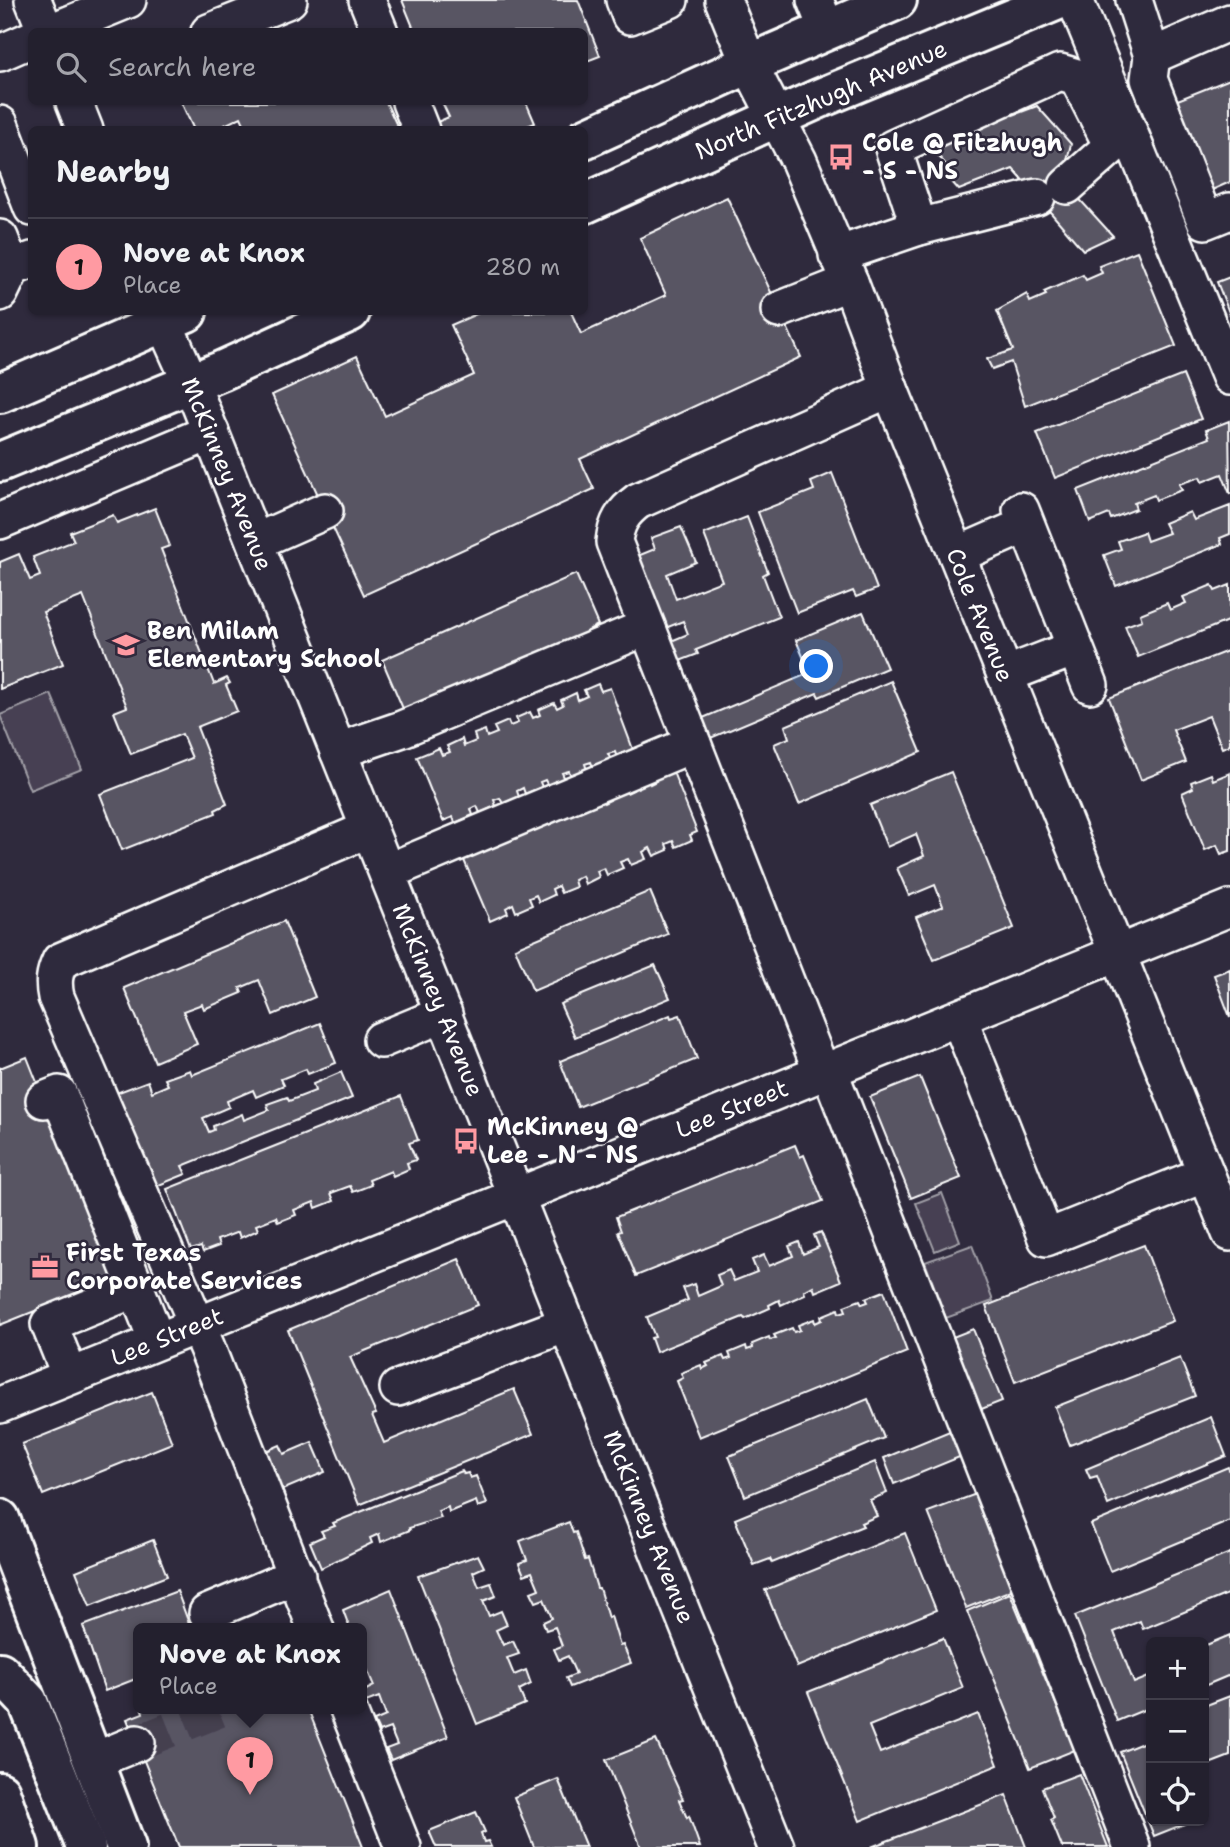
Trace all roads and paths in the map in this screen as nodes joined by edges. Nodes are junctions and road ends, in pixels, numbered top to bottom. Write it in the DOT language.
graph roads {
  1 [pos="33,0"];
  2 [pos="128,0"];
  3 [pos="289,0"];
  4 [pos="367,0"];
  5 [pos="624,0"];
  6 [pos="670,0"];
  7 [pos="723,0"];
  8 [pos="897,0"];
  9 [pos="1058,0"];
  10 [pos="1075,0"];
  11 [pos="1134,0"];
  12 [pos="821,15"];
  13 [pos="1230,22"];
  14 [pos="46,28"];
  15 [pos="58,28"];
  16 [pos="219,28"];
  17 [pos="378,28"];
  18 [pos="28,41"];
  19 [pos="0,53"];
  20 [pos="749,64"];
  21 [pos="1150,67"];
  22 [pos="75,105"];
  23 [pos="411,105"];
  24 [pos="776,117"];
  25 [pos="0,124"];
  26 [pos="83,126"];
  27 [pos="419,126"];
  28 [pos="588,137"];
  29 [pos="28,198"];
  30 [pos="588,202"];
  31 [pos="1217,216"];
  32 [pos="919,227"];
  33 [pos="843,268"];
  34 [pos="779,310"];
  35 [pos="170,315"];
  36 [pos="343,315"];
  37 [pos="1227,359"];
  38 [pos="191,383"];
  39 [pos="890,389"];
  40 [pos="0,393"];
  41 [pos="211,432"];
  42 [pos="0,462"];
  43 [pos="325,510"];
  44 [pos="0,521"];
  45 [pos="255,542"];
  46 [pos="957,555"];
  47 [pos="648,627"];
  48 [pos="1075,648"];
  49 [pos="1005,675"];
  50 [pos="1090,685"];
  51 [pos="693,744"];
  52 [pos="338,751"];
  53 [pos="369,829"];
  54 [pos="387,872"];
  55 [pos="1230,908"];
  56 [pos="1117,954"];
  57 [pos="444,1014"];
  58 [pos="959,1018"];
  59 [pos="381,1040"];
  60 [pos="826,1072"];
  61 [pos="44,1100"];
  62 [pos="1206,1174"];
  63 [pos="516,1196"];
  64 [pos="1230,1233"];
  65 [pos="136,1289"];
  66 [pos="567,1324"];
  67 [pos="197,1325"];
  68 [pos="157,1341"];
  69 [pos="70,1376"];
  70 [pos="398,1388"];
  71 [pos="0,1405"];
  72 [pos="0,1520"];
  73 [pos="296,1575"];
  74 [pos="207,1613"];
  75 [pos="314,1623"];
  76 [pos="0,1672"];
  77 [pos="350,1714"];
  78 [pos="137,1743"];
  79 [pos="93,1761"];
  80 [pos="0,1792"];
  81 [pos="19,1847"];
  82 [pos="86,1847"];
  83 [pos="126,1847"];
  84 [pos="403,1847"];
  85 [pos="776,1847"];
  86 [pos="1132,1847"];
  1 -- 14 [label="street"];
  2 -- 15 [label="street"];
  3 -- 16 [label="street"];
  4 -- 17 [label="street"];
  5 -- 6 [label="street"];
  7 -- 20 [label="street, Cole Avenue"];
  8 -- 12 [label="main road"];
  9 -- 24 [label="main road, North Fitzhugh Avenue"];
  10 -- 37 [label="street"];
  11 -- 21 [label="street"];
  12 -- 20 [label="main road"];
  13 -- 21 [label="street"];
  18 -- 19 [label="street"];
  20 -- 24 [label="street, Cole Avenue"];
  20 -- 28 [label="main road"];
  21 -- 31 [label="street"];
  22 -- 26 [label="street"];
  23 -- 27 [label="street"];
  24 -- 30 [label="main road, North Fitzhugh Avenue"];
  24 -- 33 [label="street, Cole Avenue"];
  25 -- 29 [label="street"];
  32 -- 32 [label="street"];
  32 -- 33 [label="street"];
  33 -- 34 [label="street"];
  33 -- 39 [label="street, Cole Avenue"];
  35 -- 38 [label="street, McKinney Avenue"];
  35 -- 40 [label="main road"];
  36 -- 38 [label="main road"];
  38 -- 41 [label="street, McKinney Avenue"];
  38 -- 42 [label="main road"];
  39 -- 46 [label="street, Cole Avenue"];
  39 -- 47 [label="street"];
  41 -- 44 [label="street"];
  41 -- 45 [label="street, McKinney Avenue"];
  43 -- 45 [label="street"];
  45 -- 52 [label="street, McKinney Avenue"];
  46 -- 48 [label="street"];
  46 -- 49 [label="street, Cole Avenue"];
  47 -- 51 [label="street"];
  47 -- 52 [label="street"];
  48 -- 49 [label="street"];
  48 -- 50 [label="street"];
  49 -- 56 [label="street, Cole Avenue"];
  51 -- 54 [label="street"];
  51 -- 60 [label="street"];
  52 -- 53 [label="street, McKinney Avenue"];
  53 -- 54 [label="street, McKinney Avenue"];
  53 -- 67 [label="street"];
  54 -- 57 [label="street, McKinney Avenue"];
  55 -- 56 [label="street, Lee Street"];
  56 -- 58 [label="street, Lee Street"];
  56 -- 62 [label="street, Cole Avenue"];
  57 -- 59 [label="street"];
  57 -- 63 [label="street, McKinney Avenue"];
  58 -- 60 [label="street, Lee Street"];
  58 -- 62 [label="street"];
  60 -- 63 [label="street, Lee Street"];
  60 -- 86 [label="street"];
  61 -- 65 [label="street"];
  62 -- 64 [label="street, Cole Avenue"];
  63 -- 66 [label="street, McKinney Avenue"];
  63 -- 67 [label="street, Lee Street"];
  65 -- 68 [label="street"];
  65 -- 69 [label="street"];
  66 -- 70 [label="street"];
  66 -- 85 [label="street, McKinney Avenue"];
  67 -- 68 [label="street, Lee Street"];
  67 -- 73 [label="street"];
  68 -- 69 [label="street, Lee Street"];
  69 -- 71 [label="street, Lee Street"];
  72 -- 79 [label="main road"];
  73 -- 74 [label="street"];
  73 -- 75 [label="street"];
  76 -- 82 [label="main road"];
  77 -- 84 [label="street"];
  78 -- 79 [label="street"];
  79 -- 83 [label="main road"];
  80 -- 81 [label="main road"];
}
